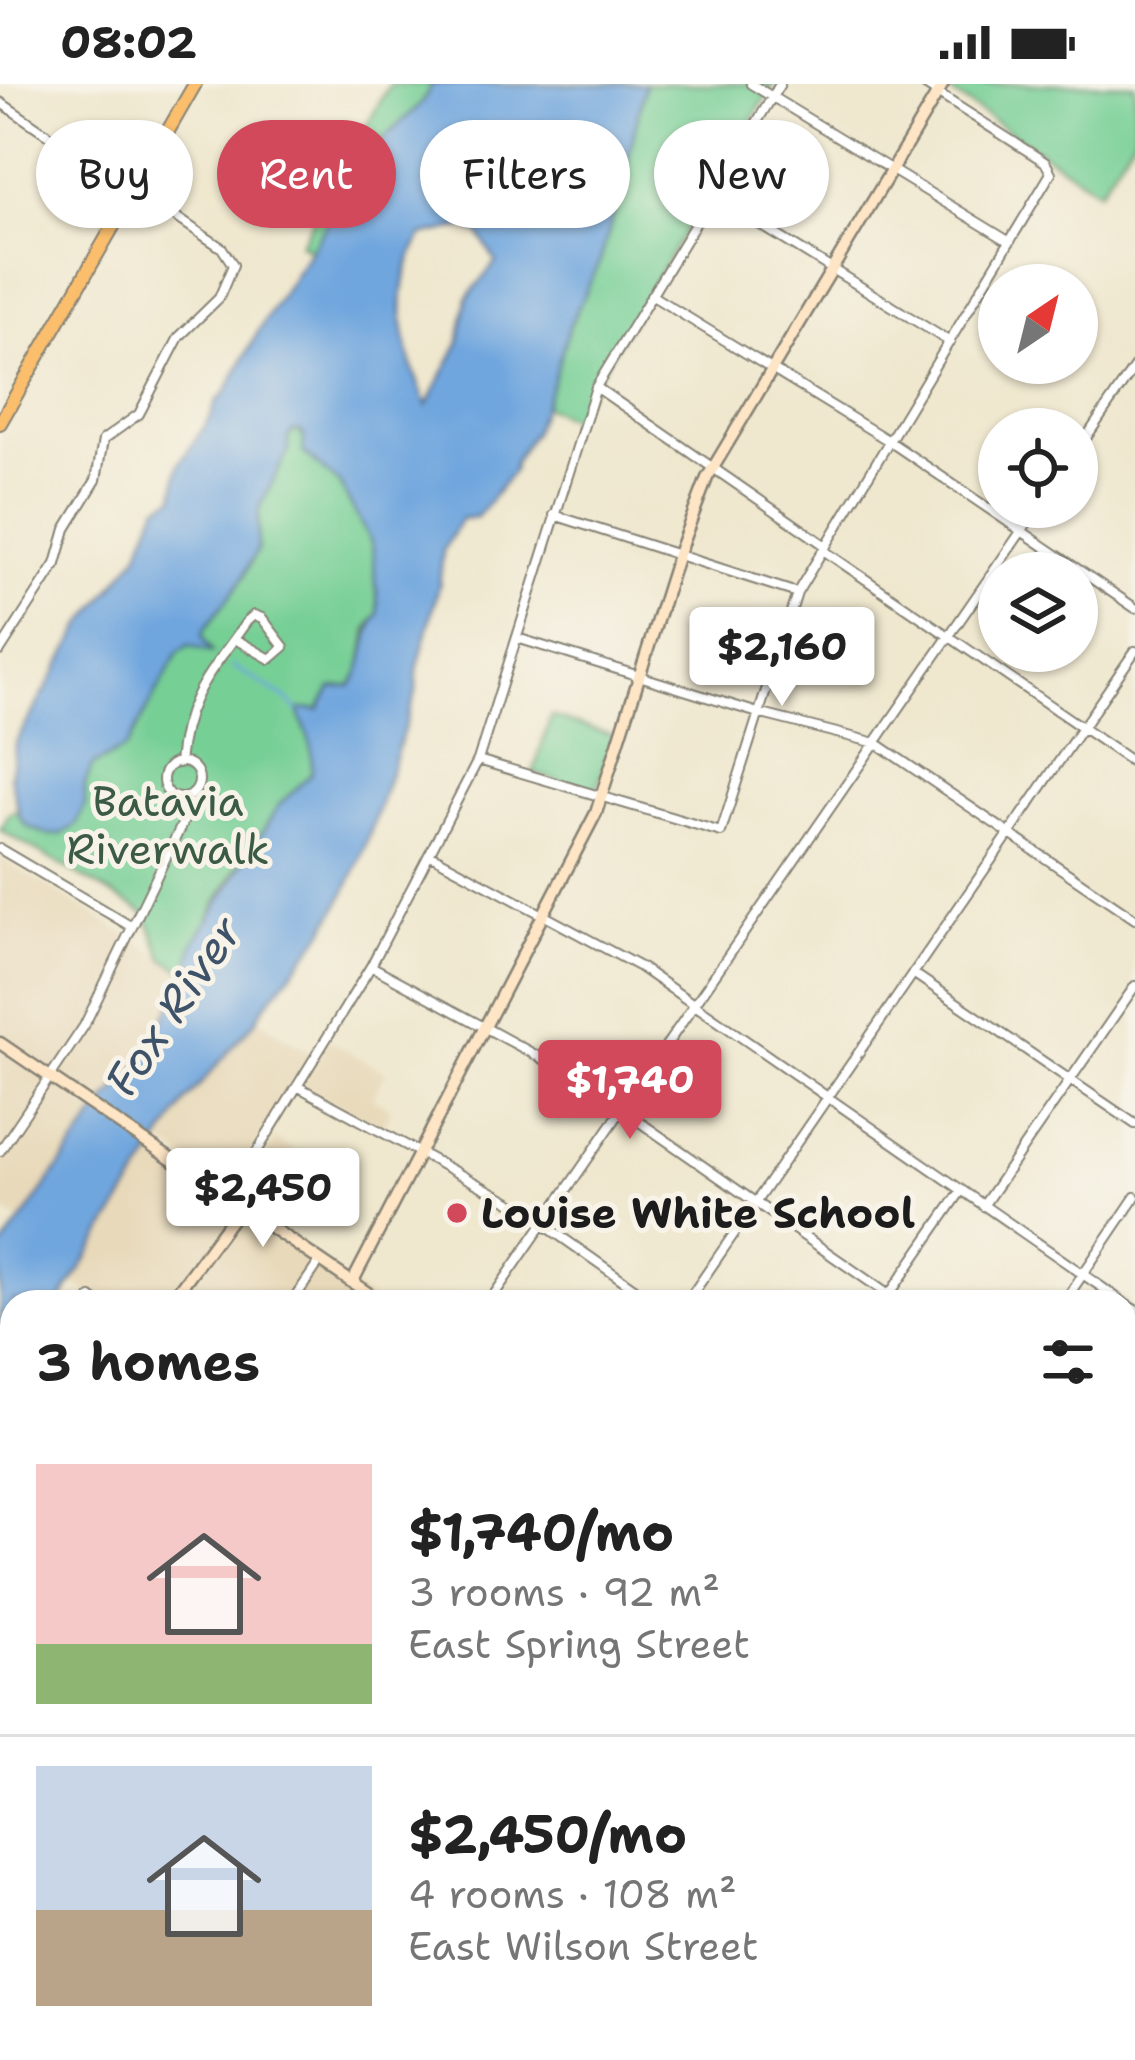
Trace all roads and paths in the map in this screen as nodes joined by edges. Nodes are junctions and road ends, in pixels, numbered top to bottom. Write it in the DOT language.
graph roads {
  1 [pos="751,84"];
  2 [pos="780,84"];
  3 [pos="922,84"];
  4 [pos="189,86"];
  5 [pos="940,89"];
  6 [pos="772,96"];
  7 [pos="0,102"];
  8 [pos="172,120"];
  9 [pos="757,120"];
  10 [pos="36,126"];
  11 [pos="891,169"];
  12 [pos="114,228"];
  13 [pos="188,228"];
  14 [pos="692,228"];
  15 [pos="765,228"];
  16 [pos="1010,242"];
  17 [pos="831,269"];
  18 [pos="651,296"];
  19 [pos="950,342"];
  20 [pos="1135,366"];
  21 [pos="771,369"];
  22 [pos="1131,381"];
  23 [pos="596,387"];
  24 [pos="0,420"];
  25 [pos="1098,424"];
  26 [pos="889,441"];
  27 [pos="712,467"];
  28 [pos="554,515"];
  29 [pos="1024,528"];
  30 [pos="1021,532"];
  31 [pos="824,548"];
  32 [pos="678,554"];
  33 [pos="797,592"];
  34 [pos="1135,608"];
  35 [pos="949,636"];
  36 [pos="517,638"];
  37 [pos="235,639"];
  38 [pos="0,651"];
  39 [pos="1135,651"];
  40 [pos="639,676"];
  41 [pos="758,713"];
  42 [pos="1082,728"];
  43 [pos="876,742"];
  44 [pos="478,760"];
  45 [pos="178,763"];
  46 [pos="1135,764"];
  47 [pos="184,798"];
  48 [pos="601,799"];
  49 [pos="1009,834"];
  50 [pos="0,849"];
  51 [pos="430,854"];
  52 [pos="544,915"];
  53 [pos="1135,919"];
  54 [pos="133,927"];
  55 [pos="370,966"];
  56 [pos="913,973"];
  57 [pos="1135,986"];
  58 [pos="694,1004"];
  59 [pos="485,1028"];
  60 [pos="0,1043"];
  61 [pos="50,1077"];
  62 [pos="1070,1081"];
  63 [pos="296,1086"];
  64 [pos="828,1096"];
  65 [pos="622,1110"];
  66 [pos="1135,1124"];
  67 [pos="0,1151"];
  68 [pos="419,1152"];
  69 [pos="961,1191"];
  70 [pos="229,1197"];
  71 [pos="1135,1197"];
  72 [pos="755,1203"];
  73 [pos="242,1206"];
  74 [pos="983,1206"];
  75 [pos="543,1224"];
  76 [pos="320,1261"];
  77 [pos="1082,1274"];
  78 [pos="352,1281"];
  79 [pos="179,1290"];
  80 [pos="300,1290"];
  81 [pos="364,1290"];
  82 [pos="497,1290"];
  83 [pos="637,1290"];
  84 [pos="695,1290"];
  85 [pos="875,1290"];
  86 [pos="893,1290"];
  87 [pos="1072,1290"];
  88 [pos="1105,1290"];
  1 -- 6 [label="street"];
  2 -- 6 [label="street"];
  3 -- 5 [label="street"];
  4 -- 8 [label="main road"];
  5 -- 11 [label="main road"];
  5 -- 16 [label="street"];
  6 -- 9 [label="street"];
  6 -- 11 [label="street"];
  7 -- 10 [label="street"];
  11 -- 16 [label="street"];
  11 -- 17 [label="main road"];
  12 -- 24 [label="main road"];
  13 -- 38 [label="street"];
  14 -- 18 [label="street"];
  15 -- 17 [label="street"];
  16 -- 19 [label="street"];
  17 -- 19 [label="street"];
  17 -- 21 [label="main road"];
  18 -- 21 [label="street"];
  18 -- 23 [label="street"];
  19 -- 26 [label="street"];
  20 -- 22 [label="street"];
  21 -- 26 [label="street"];
  21 -- 27 [label="main road"];
  22 -- 25 [label="street"];
  23 -- 27 [label="street"];
  23 -- 28 [label="street"];
  26 -- 30 [label="street"];
  26 -- 31 [label="street"];
  27 -- 31 [label="street"];
  27 -- 32 [label="main road"];
  28 -- 32 [label="street"];
  28 -- 36 [label="street"];
  29 -- 30 [label="street"];
  30 -- 34 [label="street"];
  30 -- 35 [label="street"];
  31 -- 33 [label="street"];
  31 -- 35 [label="street"];
  32 -- 33 [label="street"];
  32 -- 40 [label="main road"];
  33 -- 41 [label="street"];
  35 -- 42 [label="street"];
  35 -- 43 [label="street"];
  36 -- 40 [label="street"];
  36 -- 44 [label="street"];
  37 -- 37 [label="street"];
  37 -- 45 [label="street"];
  39 -- 42 [label="street"];
  40 -- 41 [label="street"];
  40 -- 48 [label="main road"];
  41 -- 43 [label="street"];
  41 -- 48 [label="street"];
  42 -- 46 [label="street"];
  42 -- 49 [label="street"];
  43 -- 49 [label="street"];
  43 -- 58 [label="street"];
  44 -- 48 [label="street"];
  44 -- 51 [label="street"];
  45 -- 47 [label="street"];
  45 -- 47 [label="street"];
  47 -- 54 [label="street"];
  48 -- 52 [label="main road"];
  49 -- 53 [label="street"];
  49 -- 56 [label="street"];
  50 -- 54 [label="street"];
  51 -- 52 [label="street"];
  51 -- 55 [label="street"];
  52 -- 58 [label="street"];
  52 -- 59 [label="main road"];
  54 -- 61 [label="street"];
  55 -- 59 [label="street"];
  55 -- 63 [label="street"];
  56 -- 62 [label="street"];
  56 -- 64 [label="street"];
  57 -- 62 [label="street"];
  58 -- 64 [label="street"];
  58 -- 65 [label="street"];
  59 -- 65 [label="street"];
  59 -- 68 [label="main road"];
  60 -- 61 [label="main road"];
  61 -- 67 [label="street"];
  61 -- 70 [label="main road"];
  62 -- 66 [label="street"];
  62 -- 74 [label="street"];
  63 -- 68 [label="street"];
  63 -- 70 [label="street"];
  64 -- 69 [label="street"];
  64 -- 72 [label="street"];
  65 -- 72 [label="street"];
  65 -- 75 [label="street"];
  68 -- 75 [label="street"];
  68 -- 78 [label="main road"];
  69 -- 74 [label="street"];
  69 -- 86 [label="street"];
  70 -- 73 [label="main road"];
  71 -- 77 [label="street"];
  72 -- 84 [label="street"];
  72 -- 85 [label="street"];
  73 -- 76 [label="main road"];
  73 -- 79 [label="main road"];
  74 -- 77 [label="street"];
  75 -- 82 [label="street"];
  75 -- 83 [label="street"];
  76 -- 78 [label="main road"];
  76 -- 80 [label="street"];
  77 -- 87 [label="street"];
  77 -- 88 [label="street"];
  78 -- 81 [label="main road"];
}
